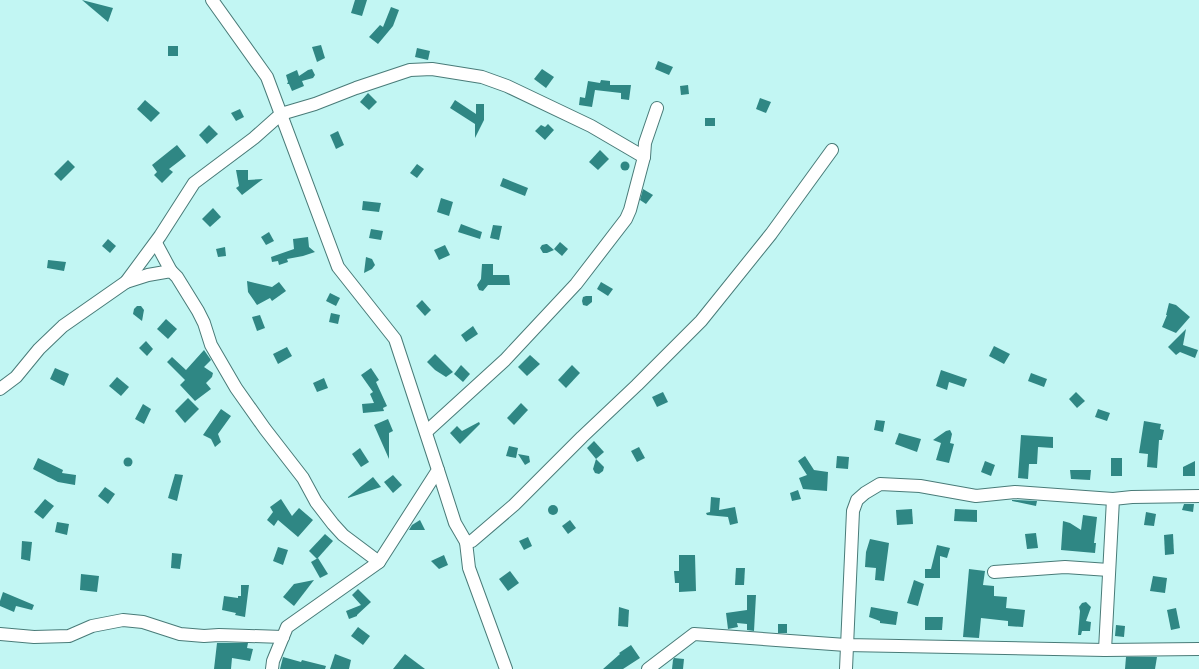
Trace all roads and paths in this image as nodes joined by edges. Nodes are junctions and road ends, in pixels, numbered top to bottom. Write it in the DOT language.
graph roads {
  1 [pos="212,0"];
  2 [pos="657,108"];
  3 [pos="281,114"];
  4 [pos="832,150"];
  5 [pos="644,157"];
  6 [pos="156,243"];
  7 [pos="171,271"];
  8 [pos="126,282"];
  9 [pos="0,389"];
  10 [pos="426,432"];
  11 [pos="438,470"];
  12 [pos="1199,496"];
  13 [pos="1113,499"];
  14 [pos="466,542"];
  15 [pos="379,562"];
  16 [pos="1109,570"];
  17 [pos="994,572"];
  18 [pos="0,634"];
  19 [pos="283,637"];
  20 [pos="846,645"];
  21 [pos="1199,649"];
  22 [pos="1105,650"];
  23 [pos="272,669"];
  24 [pos="506,669"];
  25 [pos="648,669"];
  26 [pos="846,669"];
  1 -- 3 [label="street"];
  2 -- 5 [label="street"];
  3 -- 5 [label="street"];
  3 -- 6 [label="street"];
  3 -- 10 [label="street"];
  4 -- 14 [label="street"];
  5 -- 10 [label="street"];
  6 -- 7 [label="street"];
  6 -- 8 [label="street"];
  7 -- 8 [label="street"];
  7 -- 15 [label="street"];
  8 -- 9 [label="street"];
  10 -- 11 [label="street"];
  11 -- 14 [label="street"];
  11 -- 15 [label="street"];
  12 -- 13 [label="street"];
  13 -- 16 [label="street"];
  13 -- 20 [label="street"];
  14 -- 24 [label="street"];
  15 -- 19 [label="street"];
  16 -- 17 [label="street"];
  16 -- 22 [label="street"];
  18 -- 19 [label="street"];
  19 -- 23 [label="street"];
  20 -- 22 [label="street"];
  20 -- 25 [label="street"];
  20 -- 26 [label="street"];
  21 -- 22 [label="street"];
}
